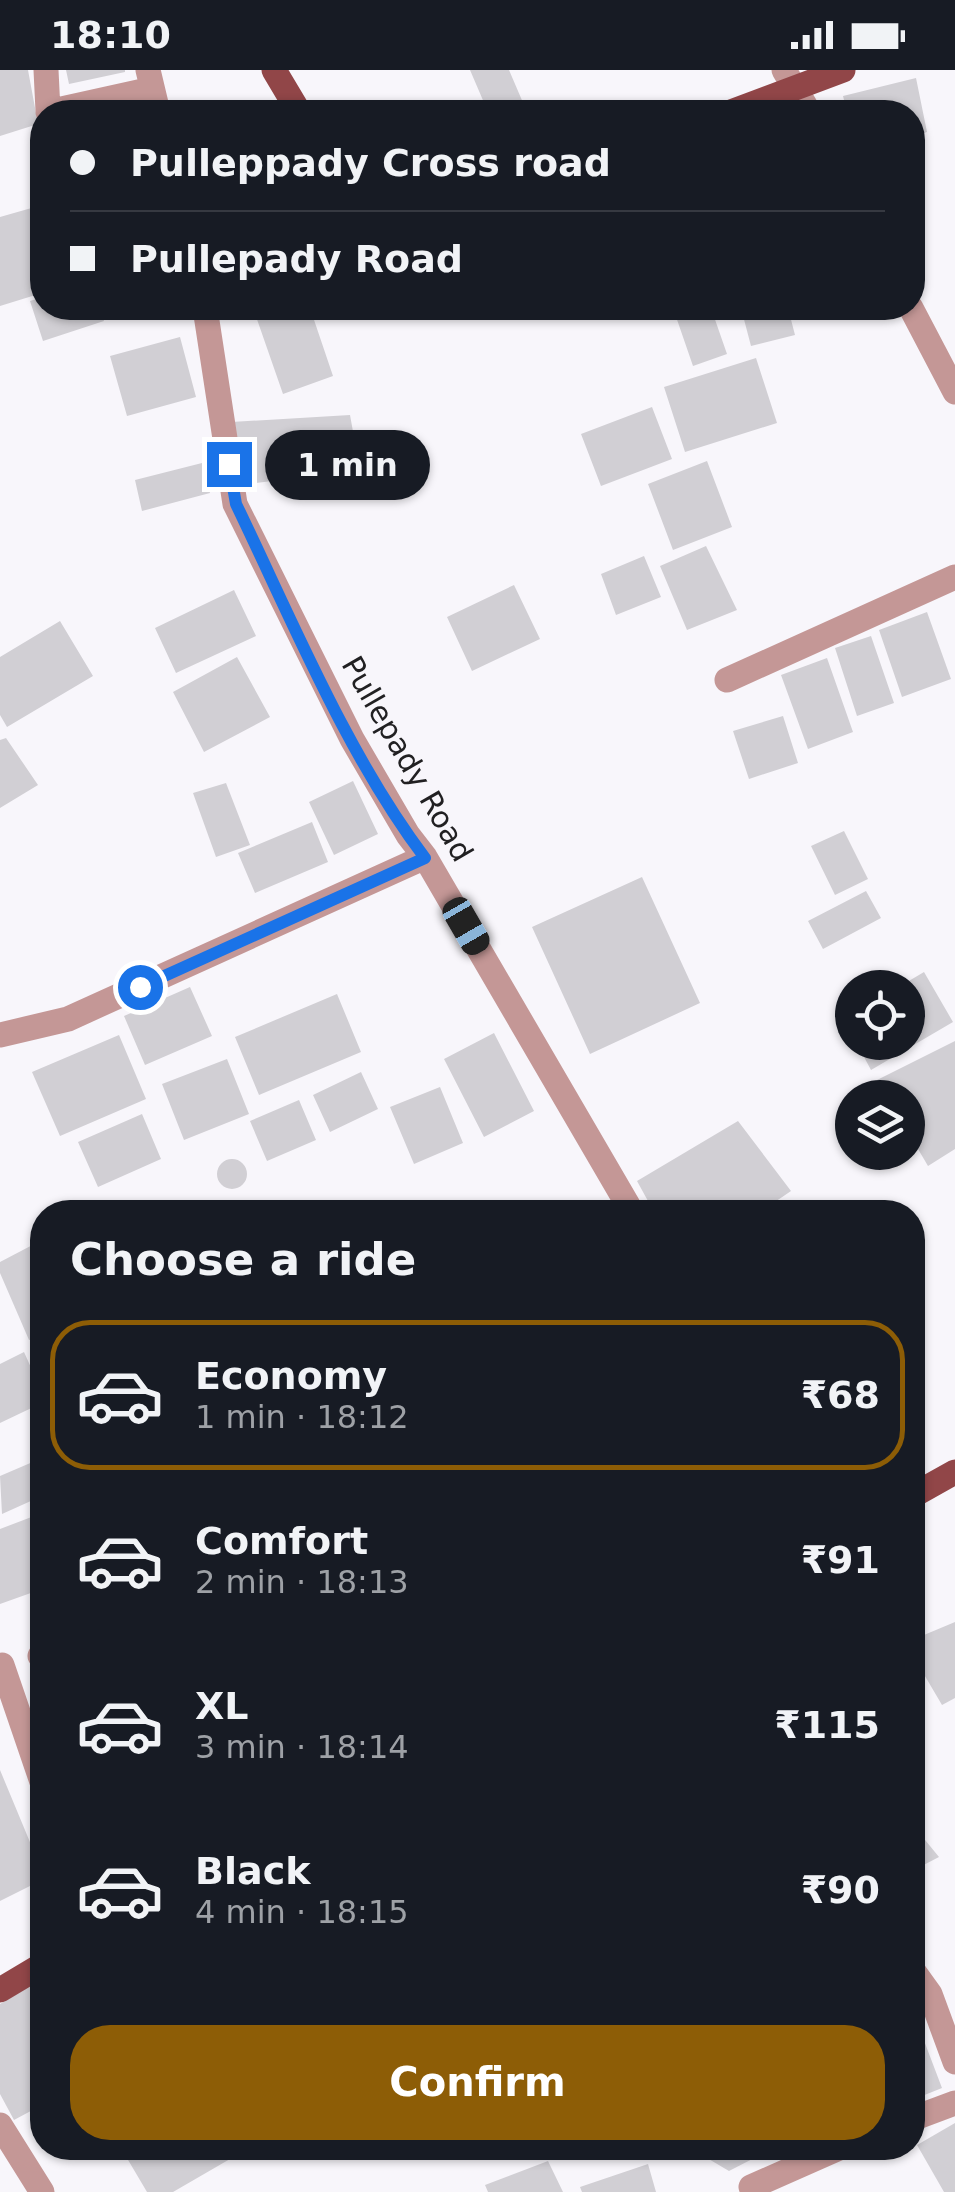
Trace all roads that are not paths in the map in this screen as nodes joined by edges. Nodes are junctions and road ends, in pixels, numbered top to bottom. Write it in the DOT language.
graph roads {
  1 [pos="46,70"];
  2 [pos="274,70"];
  3 [pos="843,70"];
  4 [pos="790,80"];
  5 [pos="153,91"];
  6 [pos="47,100"];
  7 [pos="108,100"];
  8 [pos="292,100"];
  9 [pos="753,100"];
  10 [pos="206,320"];
  11 [pos="917,320"];
  12 [pos="955,392"];
  13 [pos="955,577"];
  14 [pos="727,680"];
  15 [pos="425,858"];
  16 [pos="0,1035"];
  17 [pos="625,1200"];
  18 [pos="955,1472"];
  19 [pos="925,1489"];
  20 [pos="2,1665"];
  21 [pos="30,1747"];
  22 [pos="30,1972"];
  23 [pos="925,1987"];
  24 [pos="0,1990"];
  25 [pos="955,2062"];
  26 [pos="955,2103"];
  27 [pos="925,2113"];
  28 [pos="0,2125"];
  29 [pos="811,2160"];
  30 [pos="752,2186"];
  31 [pos="42,2192"];
  1 -- 6 [label="street"];
  2 -- 8 [label="main road"];
  3 -- 4 [label="main road"];
  4 -- 9 [label="main road"];
  5 -- 7 [label="street"];
  10 -- 15 [label="street, Pullepady Road"];
  11 -- 12 [label="street"];
  13 -- 14 [label="street"];
  15 -- 16 [label="street"];
  15 -- 17 [label="street, Pullepady Road"];
  18 -- 19 [label="main road"];
  20 -- 21 [label="street"];
  22 -- 24 [label="main road"];
  23 -- 25 [label="street"];
  26 -- 27 [label="street"];
  28 -- 31 [label="street"];
  29 -- 30 [label="street"];
}
